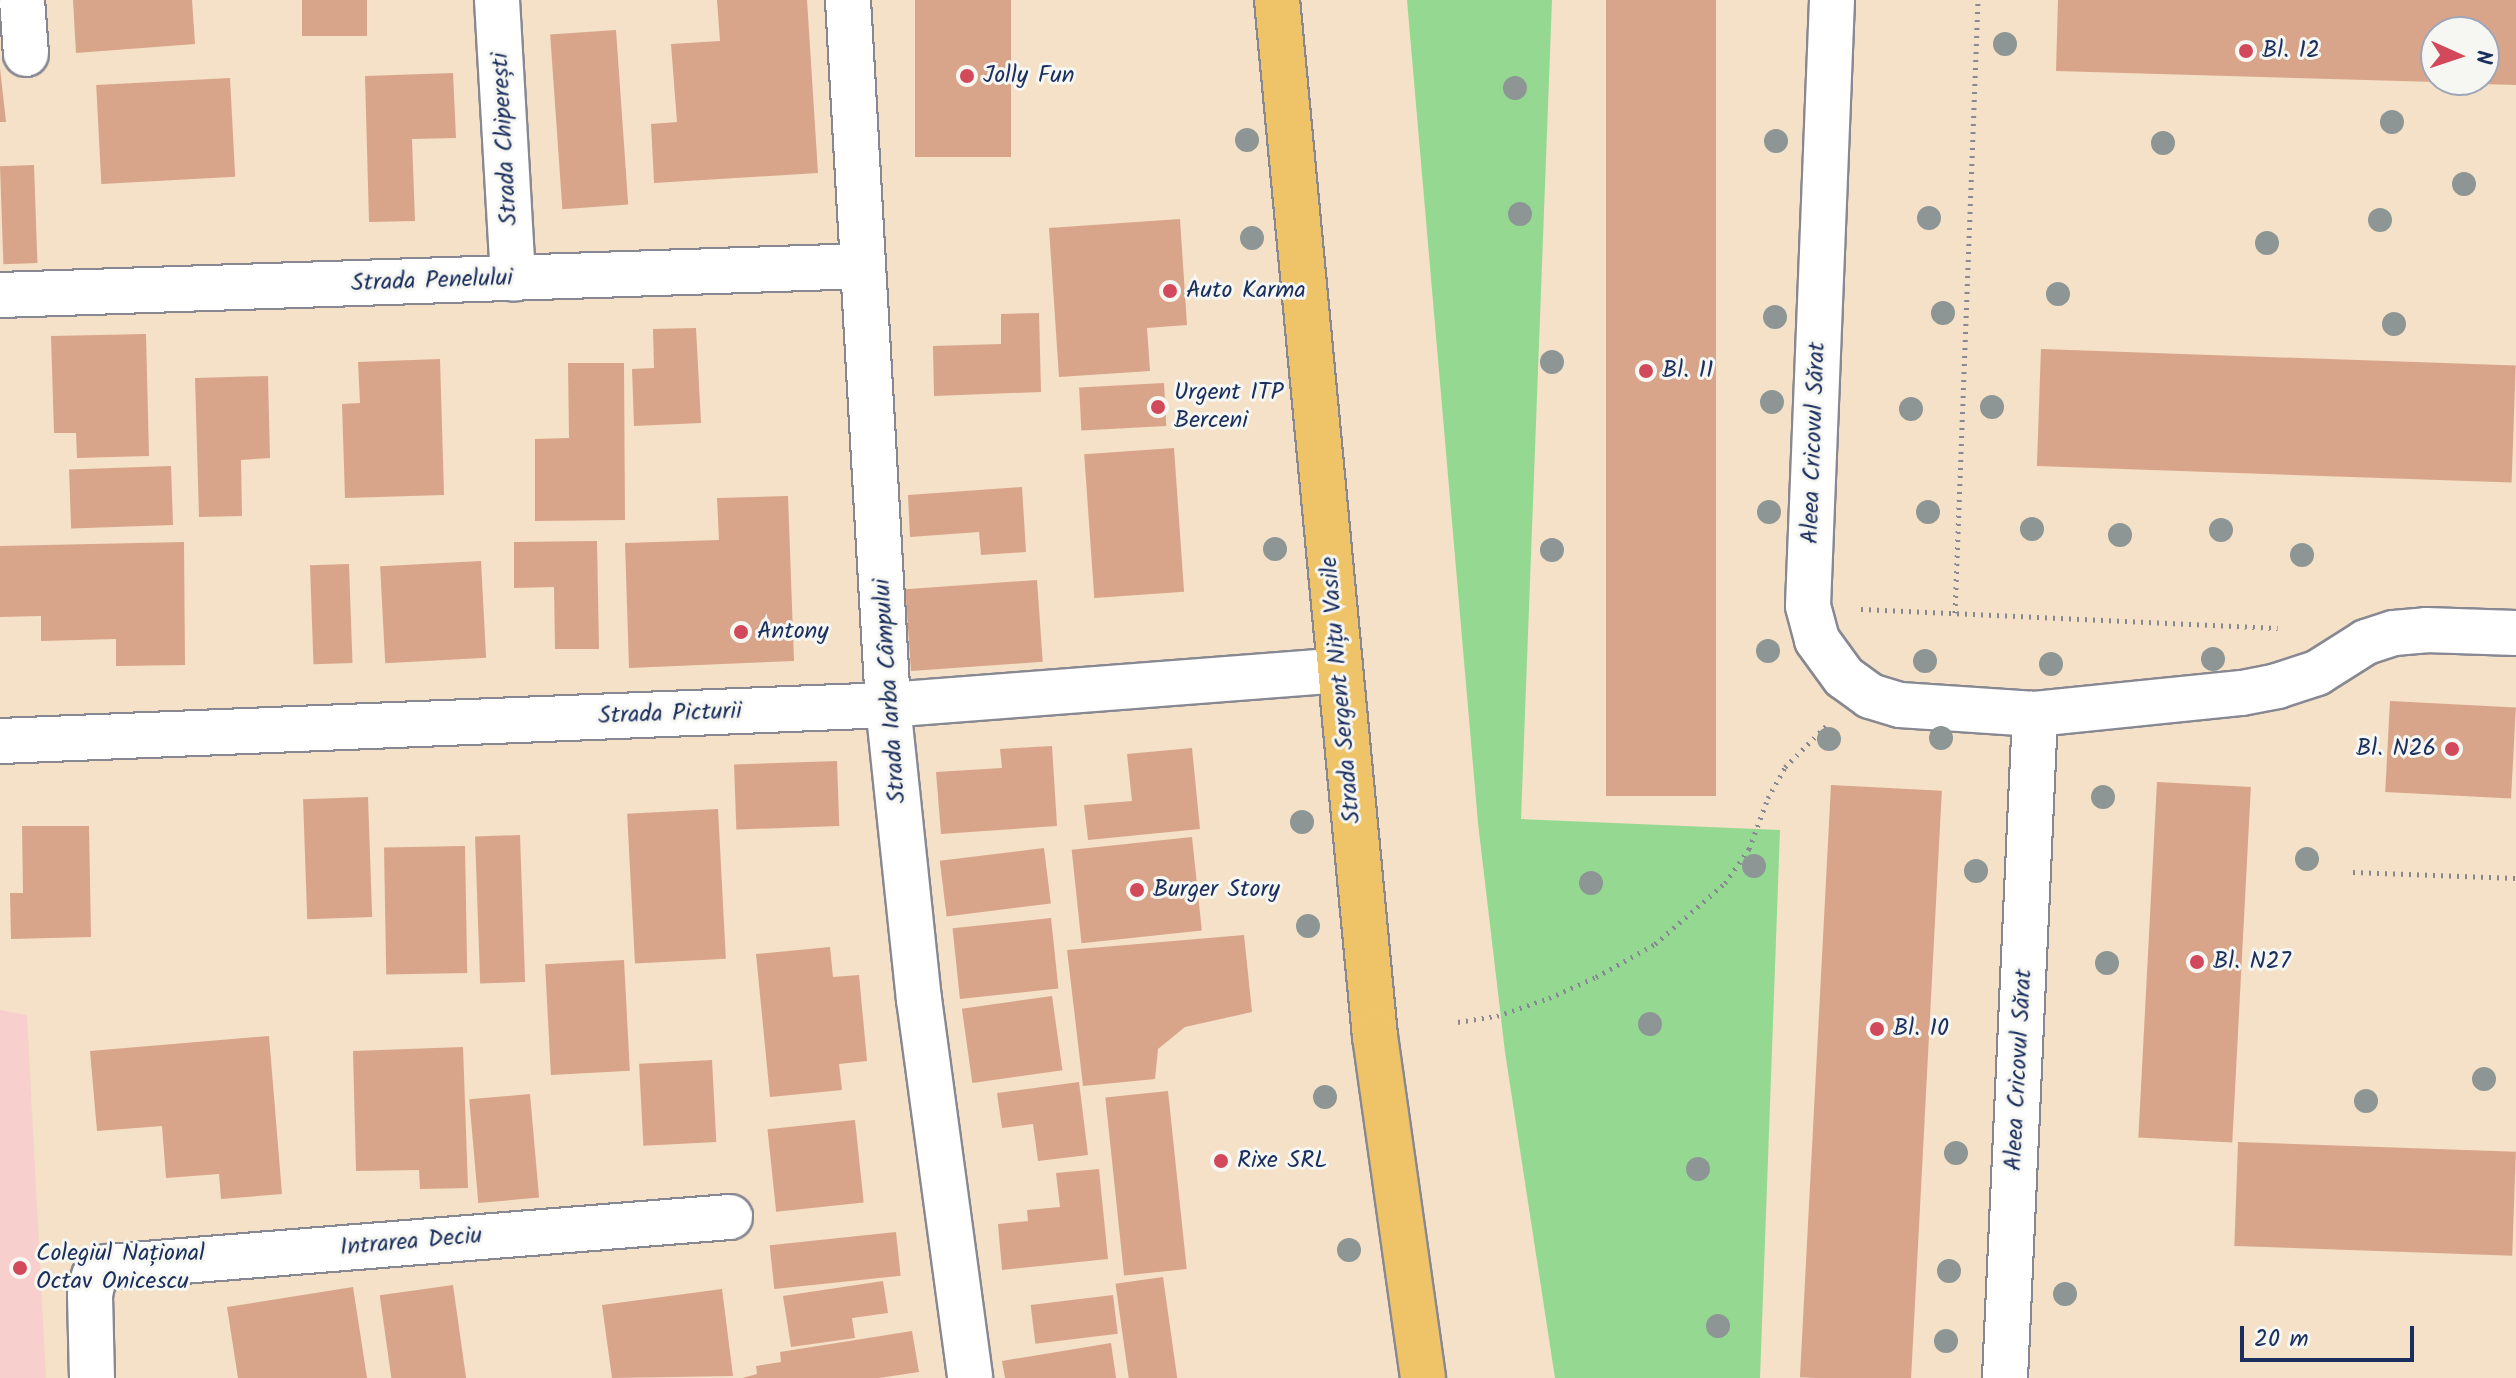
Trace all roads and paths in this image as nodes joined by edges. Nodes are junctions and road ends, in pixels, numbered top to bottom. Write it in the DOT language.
graph roads {
  1 [pos="22,0"];
  2 [pos="497,0"];
  3 [pos="848,0"];
  4 [pos="1277,0"];
  5 [pos="1832,0"];
  6 [pos="1978,0"];
  7 [pos="26,54"];
  8 [pos="863,266"];
  9 [pos="513,279"];
  10 [pos="0,295"];
  11 [pos="1808,606"];
  12 [pos="1955,613"];
  13 [pos="2516,633"];
  14 [pos="2366,642"];
  15 [pos="1339,670"];
  16 [pos="1870,696"];
  17 [pos="888,705"];
  18 [pos="2035,714"];
  19 [pos="0,741"];
  20 [pos="2353,872"];
  21 [pos="2516,878"];
  22 [pos="1458,1022"];
  23 [pos="730,1217"];
  24 [pos="92,1378"];
  25 [pos="970,1378"];
  26 [pos="1423,1378"];
  27 [pos="2005,1378"];
  1 -- 7 [label="street"];
  2 -- 9 [label="street, Strada Chiperești"];
  3 -- 8 [label="street, Strada Iarba Câmpului"];
  4 -- 15 [label="main road, Strada Sergent Nițu Vasile"];
  5 -- 11 [label="street, Aleea Cricovul Sărat"];
  6 -- 12 [label="path"];
  8 -- 9 [label="street, Strada Penelului"];
  8 -- 17 [label="street, Strada Iarba Câmpului"];
  9 -- 10 [label="street, Strada Penelului"];
  11 -- 12 [label="path"];
  11 -- 16 [label="street, Aleea Cricovul Sărat"];
  12 -- 14 [label="path"];
  13 -- 14 [label="street, Aleea Cricovul Sărat"];
  14 -- 18 [label="street, Aleea Cricovul Sărat"];
  15 -- 17 [label="street, Strada Picturii"];
  15 -- 26 [label="main road, Strada Sergent Nițu Vasile"];
  16 -- 18 [label="street, Aleea Cricovul Sărat"];
  16 -- 22 [label="path"];
  17 -- 19 [label="street, Strada Picturii"];
  17 -- 25 [label="street, Strada Iarba Câmpului"];
  18 -- 27 [label="street, Aleea Cricovul Sărat"];
  20 -- 21 [label="path"];
  23 -- 24 [label="street, Intrarea Deciu"];
}
